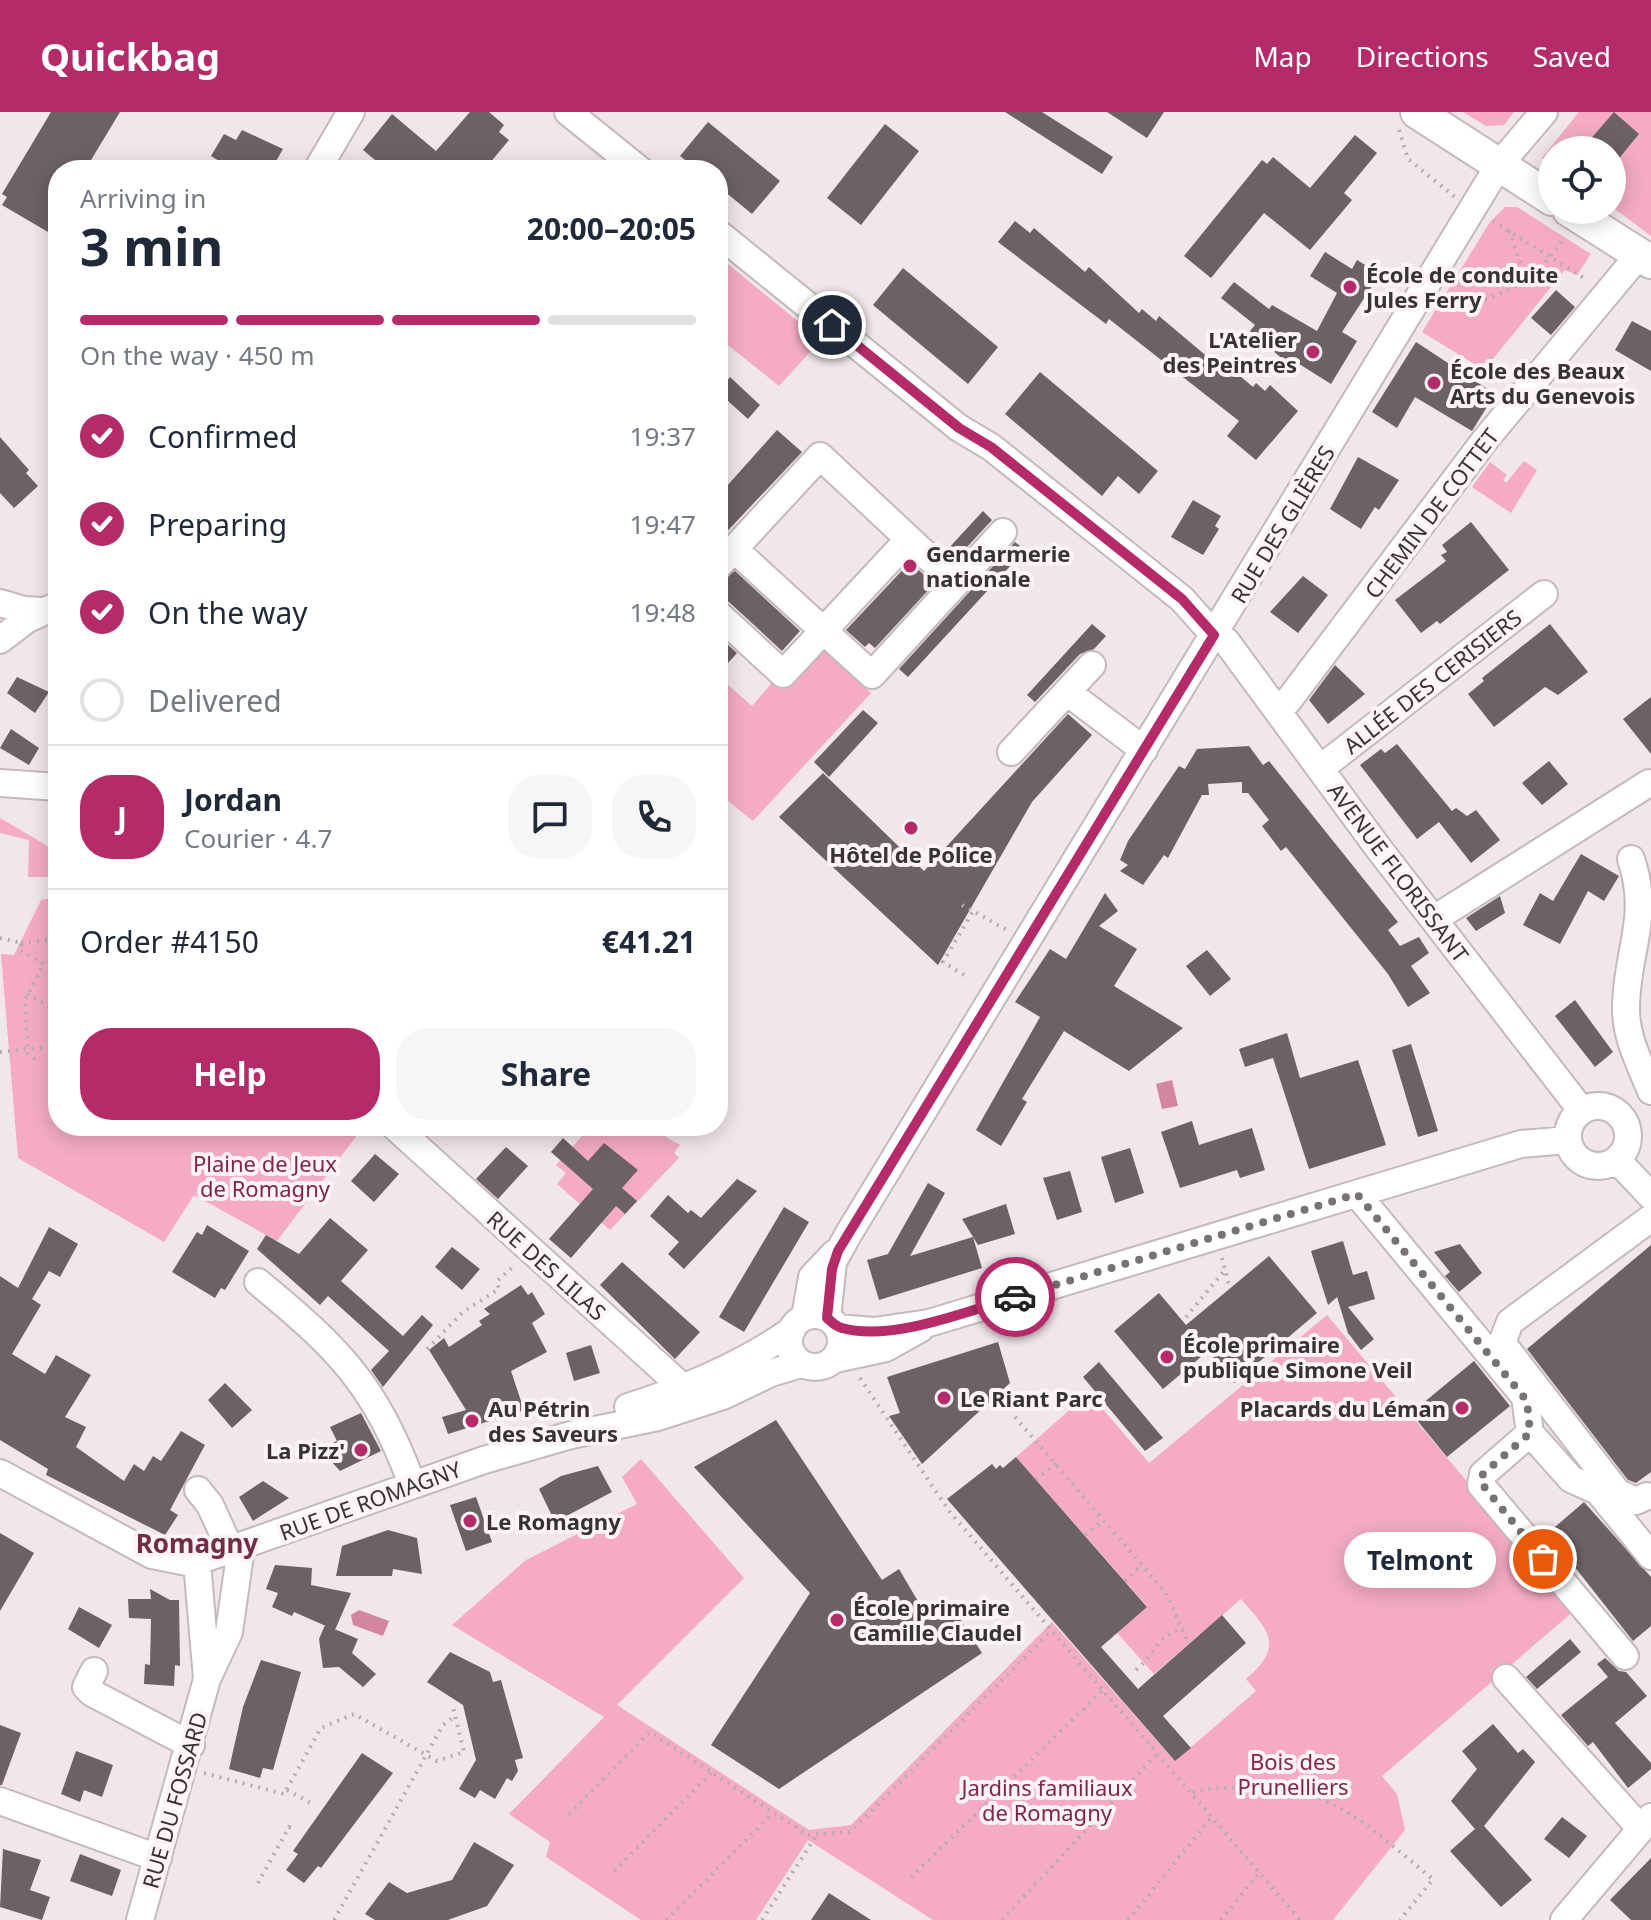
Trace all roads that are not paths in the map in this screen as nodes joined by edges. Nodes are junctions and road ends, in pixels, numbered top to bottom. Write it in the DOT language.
graph roads {
  1 [pos="351,112"];
  2 [pos="568,112"];
  3 [pos="1417,112"];
  4 [pos="1544,112"];
  5 [pos="323,160"];
  6 [pos="628,160"];
  7 [pos="1499,165"];
  8 [pos="1538,190"];
  9 [pos="1591,224"];
  10 [pos="728,241"];
  11 [pos="1645,259"];
  12 [pos="1003,532"];
  13 [pos="909,539"];
  14 [pos="728,555"];
  15 [pos="728,559"];
  16 [pos="956,583"];
  17 [pos="1544,594"];
  18 [pos="0,603"];
  19 [pos="48,608"];
  20 [pos="48,609"];
  21 [pos="728,623"];
  22 [pos="823,631"];
  23 [pos="1214,635"];
  24 [pos="0,640"];
  25 [pos="1092,665"];
  26 [pos="1067,692"];
  27 [pos="1288,701"];
  28 [pos="1144,750"];
  29 [pos="1011,752"];
  30 [pos="1321,768"];
  31 [pos="0,783"];
  32 [pos="1649,783"];
  33 [pos="48,786"];
  34 [pos="1631,859"];
  35 [pos="1434,919"];
  36 [pos="1651,1091"];
  37 [pos="1651,1102"];
  38 [pos="1582,1111"];
  39 [pos="1620,1115"];
  40 [pos="405,1136"];
  41 [pos="1568,1140"];
  42 [pos="1617,1160"];
  43 [pos="1357,1194"];
  44 [pos="1651,1196"];
  45 [pos="1651,1218"];
  46 [pos="258,1282"];
  47 [pos="815,1323"];
  48 [pos="929,1323"];
  49 [pos="835,1359"];
  50 [pos="801,1364"];
  51 [pos="691,1396"];
  52 [pos="1530,1433"];
  53 [pos="0,1473"];
  54 [pos="412,1484"];
  55 [pos="198,1490"];
  56 [pos="1650,1497"];
  57 [pos="236,1550"];
  58 [pos="1651,1556"];
  59 [pos="197,1562"];
  60 [pos="1625,1656"];
  61 [pos="94,1671"];
  62 [pos="1506,1678"];
  63 [pos="207,1679"];
  64 [pos="188,1756"];
  65 [pos="0,1801"];
  66 [pos="1646,1823"];
  67 [pos="158,1858"];
  68 [pos="1579,1915"];
  69 [pos="140,1920"];
  1 -- 5 [label="street"];
  2 -- 6 [label="street"];
  3 -- 7 [label="main road"];
  4 -- 7 [label="street, RUE DES GLIÈRES"];
  7 -- 8 [label="main road"];
  7 -- 23 [label="street, RUE DES GLIÈRES"];
  9 -- 11 [label="main road"];
  10 -- 23 [label="street, AVENUE FLORISSANT"];
  11 -- 27 [label="street, CHEMIN DE COTTET"];
  12 -- 16 [label="street"];
  13 -- 14 [label="street"];
  13 -- 16 [label="street"];
  13 -- 22 [label="street"];
  15 -- 22 [label="street"];
  16 -- 22 [label="street"];
  17 -- 30 [label="street, ALLÉE DES CERISIERS"];
  18 -- 19 [label="street"];
  20 -- 24 [label="street"];
  21 -- 22 [label="street"];
  23 -- 28 [label="street, RUE DES GLIÈRES"];
  23 -- 30 [label="street, AVENUE FLORISSANT"];
  25 -- 26 [label="street"];
  26 -- 28 [label="street"];
  26 -- 29 [label="street"];
  28 -- 47 [label="street, RUE DES GLIÈRES"];
  30 -- 35 [label="street, AVENUE FLORISSANT"];
  31 -- 33 [label="street"];
  32 -- 35 [label="street"];
  34 -- 36 [label="street"];
  35 -- 38 [label="street, AVENUE FLORISSANT"];
  37 -- 39 [label="street"];
  38 -- 39 [label="street"];
  38 -- 41 [label="street"];
  39 -- 42 [label="street"];
  40 -- 51 [label="street, RUE DES LILAS"];
  41 -- 42 [label="street"];
  41 -- 43 [label="street"];
  42 -- 44 [label="street"];
  43 -- 48 [label="street"];
  43 -- 52 [label="street"];
  45 -- 56 [label="street"];
  46 -- 54 [label="street"];
  47 -- 48 [label="street"];
  47 -- 49 [label="street"];
  47 -- 50 [label="street"];
  47 -- 51 [label="street, RUE DE ROMAGNY"];
  48 -- 49 [label="street"];
  49 -- 50 [label="street"];
  50 -- 51 [label="street, RUE DE ROMAGNY"];
  51 -- 54 [label="street, RUE DE ROMAGNY"];
  52 -- 58 [label="street"];
  52 -- 60 [label="street"];
  53 -- 59 [label="street, RUE DE ROMAGNY"];
  54 -- 57 [label="street, RUE DE ROMAGNY"];
  55 -- 57 [label="street"];
  57 -- 59 [label="street, RUE DE ROMAGNY"];
  57 -- 63 [label="street, RUE DU FOSSARD"];
  59 -- 63 [label="street, RUE DU FOSSARD"];
  61 -- 64 [label="street"];
  62 -- 66 [label="street"];
  63 -- 64 [label="street, RUE DU FOSSARD"];
  64 -- 67 [label="street, RUE DU FOSSARD"];
  65 -- 67 [label="street"];
  66 -- 68 [label="street"];
  67 -- 69 [label="street, RUE DU FOSSARD"];
}
